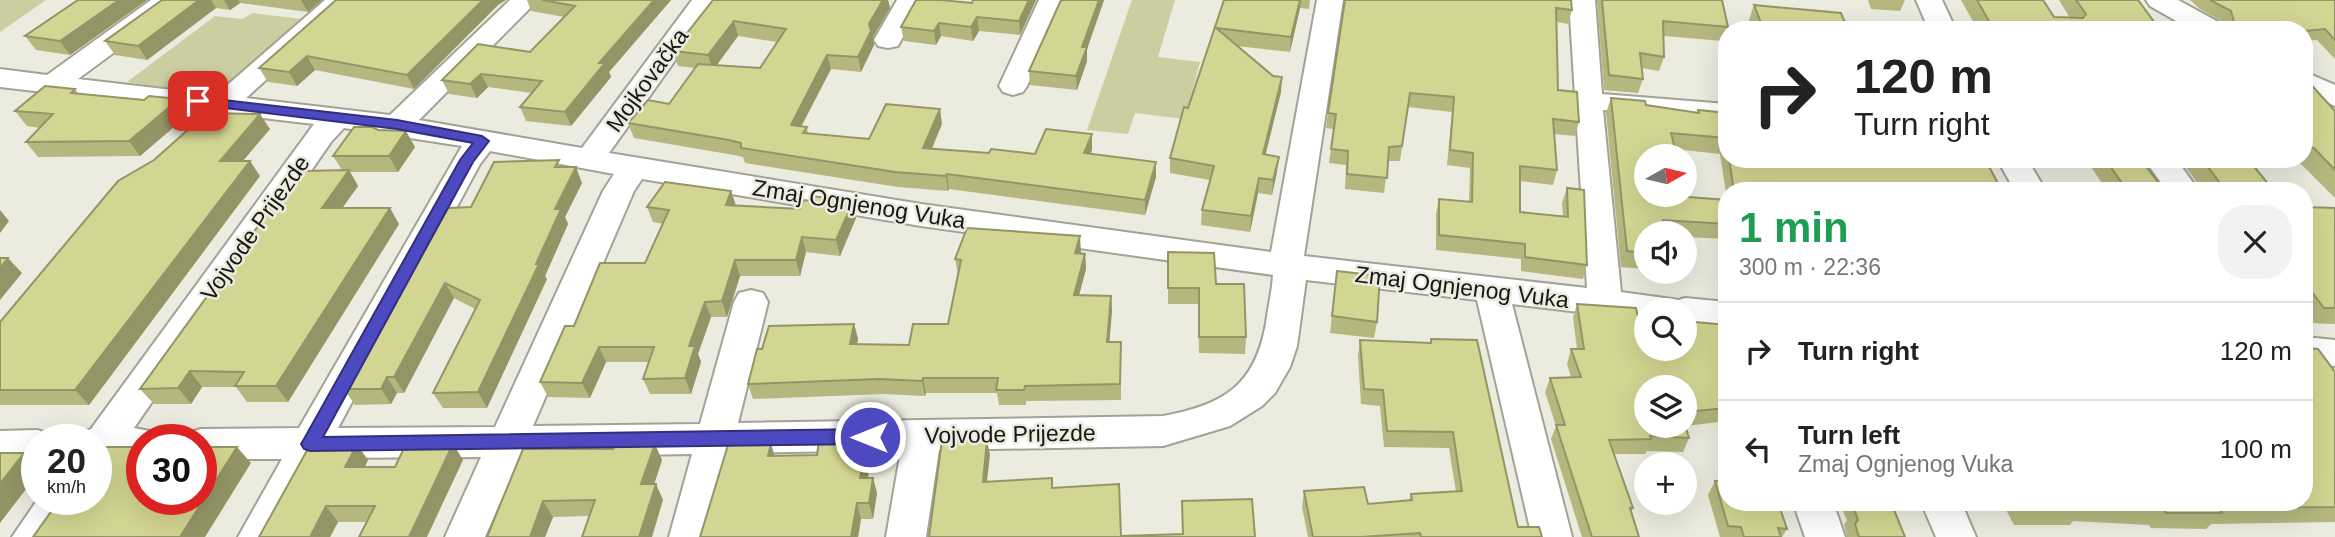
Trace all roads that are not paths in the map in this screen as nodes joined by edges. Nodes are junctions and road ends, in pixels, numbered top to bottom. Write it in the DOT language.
graph roads {
  1 [pos="168,0"];
  2 [pos="341,0"];
  3 [pos="525,0"];
  4 [pos="705,0"];
  5 [pos="910,0"];
  6 [pos="1052,0"];
  7 [pos="1331,0"];
  8 [pos="1582,0"];
  9 [pos="1929,0"];
  10 [pos="2159,0"];
  11 [pos="1939,21"];
  12 [pos="2195,21"];
  13 [pos="888,40"];
  14 [pos="25,81"];
  15 [pos="2313,85"];
  16 [pos="1013,86"];
  17 [pos="2335,97"];
  18 [pos="1588,100"];
  19 [pos="222,104"];
  20 [pos="0,106"];
  21 [pos="1718,112"];
  22 [pos="337,118"];
  23 [pos="397,125"];
  24 [pos="193,130"];
  25 [pos="482,141"];
  26 [pos="589,160"];
  27 [pos="634,168"];
  28 [pos="2166,168"];
  29 [pos="2177,182"];
  30 [pos="1290,266"];
  31 [pos="1492,291"];
  32 [pos="751,302"];
  33 [pos="1605,304"];
  34 [pos="1634,307"];
  35 [pos="1697,312"];
  36 [pos="1718,314"];
  37 [pos="112,428"];
  38 [pos="922,436"];
  39 [pos="713,438"];
  40 [pos="507,442"];
  41 [pos="217,444"];
  42 [pos="310,444"];
  43 [pos="21,445"];
  44 [pos="0,446"];
  45 [pos="1816,511"];
  46 [pos="1945,511"];
  47 [pos="49,515"];
  48 [pos="32,537"];
  49 [pos="258,537"];
  50 [pos="465,537"];
  51 [pos="689,537"];
  52 [pos="906,537"];
  53 [pos="1552,537"];
  54 [pos="1825,537"];
  55 [pos="1956,537"];
  1 -- 14 [label="street"];
  2 -- 19 [label="street"];
  3 -- 23 [label="street"];
  4 -- 26 [label="street, Mojkovačka"];
  5 -- 13 [label="street"];
  6 -- 16 [label="street"];
  7 -- 30 [label="street, Vojvode Prijezde"];
  8 -- 18 [label="street"];
  9 -- 11 [label="street"];
  10 -- 12 [label="street"];
  14 -- 19 [label="street, Zmaj Ognjenog Vuka"];
  14 -- 20 [label="street"];
  15 -- 17 [label="street"];
  18 -- 21 [label="street"];
  18 -- 33 [label="street"];
  19 -- 22 [label="street, Zmaj Ognjenog Vuka"];
  19 -- 24 [label="street"];
  22 -- 23 [label="street, Zmaj Ognjenog Vuka"];
  22 -- 37 [label="street, Vojvode Prijezde"];
  23 -- 25 [label="street, Zmaj Ognjenog Vuka"];
  25 -- 26 [label="street, Zmaj Ognjenog Vuka"];
  25 -- 42 [label="street"];
  26 -- 27 [label="street, Zmaj Ognjenog Vuka"];
  27 -- 30 [label="street, Zmaj Ognjenog Vuka"];
  27 -- 40 [label="street"];
  28 -- 29 [label="street"];
  30 -- 31 [label="street, Zmaj Ognjenog Vuka"];
  30 -- 38 [label="street, Vojvode Prijezde"];
  31 -- 33 [label="street, Zmaj Ognjenog Vuka"];
  31 -- 53 [label="street"];
  32 -- 39 [label="street"];
  33 -- 34 [label="street, Zmaj Ognjenog Vuka"];
  35 -- 36 [label="street"];
  38 -- 39 [label="street, Vojvode Prijezde"];
  38 -- 52 [label="street"];
  39 -- 40 [label="street, Vojvode Prijezde"];
  39 -- 51 [label="street"];
  40 -- 42 [label="street, Vojvode Prijezde"];
  40 -- 50 [label="street"];
  41 -- 42 [label="street, Vojvode Prijezde"];
  42 -- 49 [label="street"];
  43 -- 44 [label="street"];
  45 -- 54 [label="street"];
  46 -- 55 [label="street"];
  47 -- 48 [label="street"];
}
